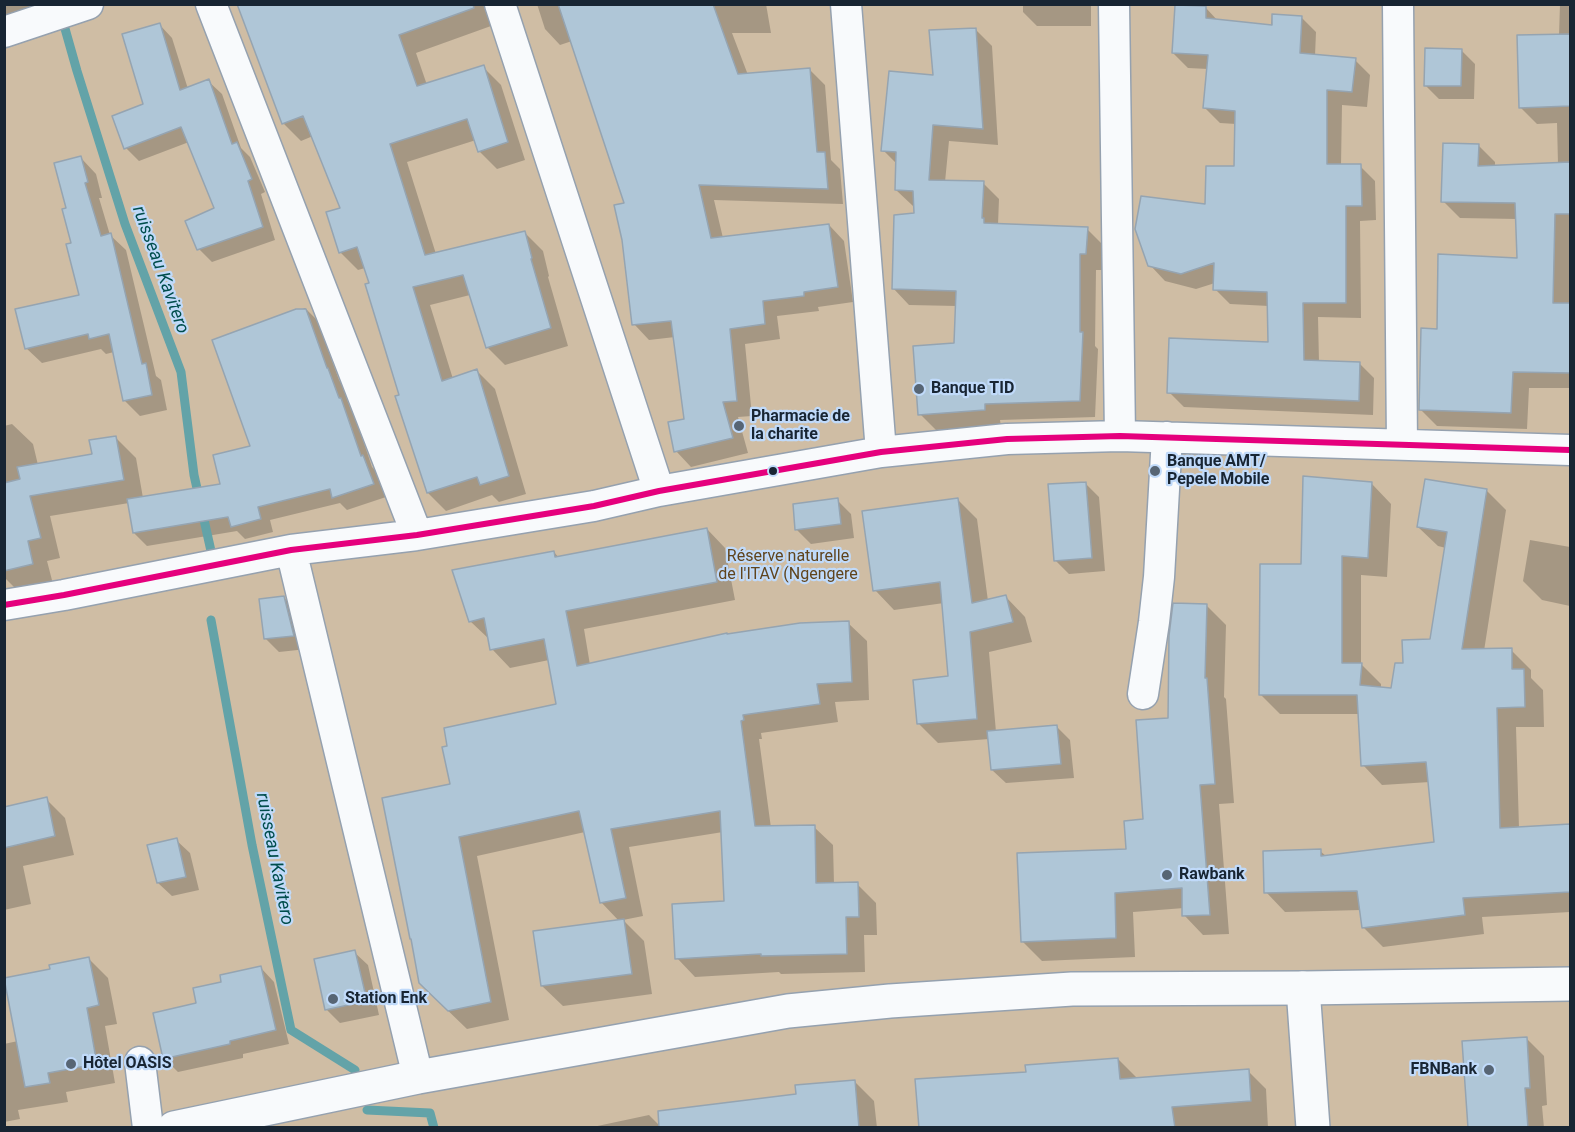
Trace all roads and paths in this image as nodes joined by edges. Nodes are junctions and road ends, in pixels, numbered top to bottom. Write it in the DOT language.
graph roads {
  1 [pos="88,4"];
  2 [pos="211,4"];
  3 [pos="500,4"];
  4 [pos="846,4"];
  5 [pos="1114,4"];
  6 [pos="1398,4"];
  7 [pos="4,32"];
  8 [pos="1120,436"];
  9 [pos="1167,437"];
  10 [pos="1402,444"];
  11 [pos="1570,450"];
  12 [pos="881,452"];
  13 [pos="659,491"];
  14 [pos="417,535"];
  15 [pos="291,550"];
  16 [pos="4,605"];
  17 [pos="1143,694"];
  18 [pos="1570,984"];
  19 [pos="1303,988"];
  20 [pos="140,1062"];
  21 [pos="418,1077"];
  22 [pos="148,1128"];
  23 [pos="174,1128"];
  24 [pos="1313,1128"];
  1 -- 7 [label="street"];
  2 -- 14 [label="street"];
  3 -- 13 [label="street"];
  4 -- 12 [label="street"];
  5 -- 8 [label="street"];
  6 -- 10 [label="street"];
  8 -- 9 [label="street"];
  8 -- 12 [label="street"];
  9 -- 10 [label="street"];
  9 -- 17 [label="street"];
  10 -- 11 [label="street"];
  12 -- 13 [label="street"];
  13 -- 14 [label="street"];
  14 -- 15 [label="street"];
  15 -- 16 [label="street"];
  15 -- 21 [label="street"];
  18 -- 19 [label="main road"];
  19 -- 21 [label="main road"];
  19 -- 24 [label="main road"];
  20 -- 22 [label="street"];
  21 -- 23 [label="main road"];
}
